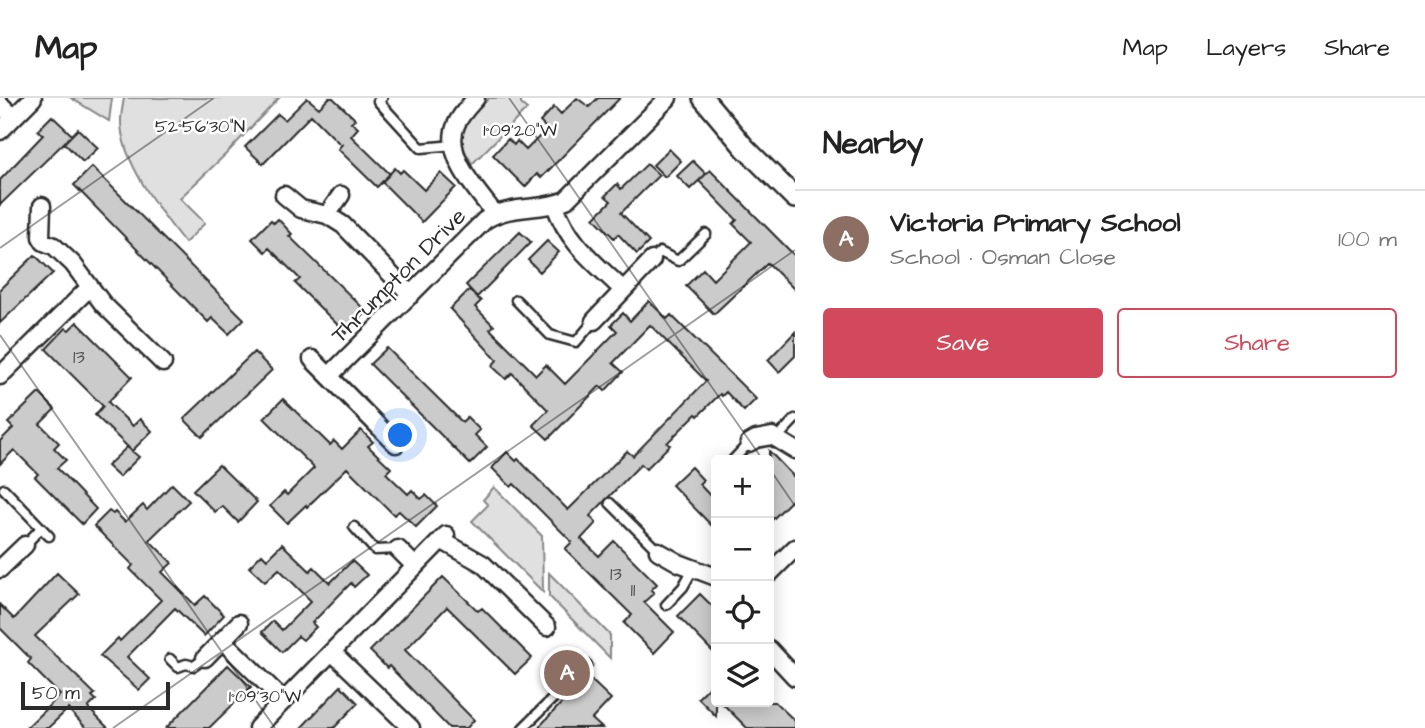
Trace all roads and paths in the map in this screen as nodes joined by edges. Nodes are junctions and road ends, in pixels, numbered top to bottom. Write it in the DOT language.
graph roads {
  1 [pos="33,98"];
  2 [pos="382,98"];
  3 [pos="476,98"];
  4 [pos="668,98"];
  5 [pos="703,98"];
  6 [pos="0,104"];
  7 [pos="13,117"];
  8 [pos="0,131"];
  9 [pos="454,145"];
  10 [pos="284,195"];
  11 [pos="341,195"];
  12 [pos="794,195"];
  13 [pos="555,205"];
  14 [pos="42,206"];
  15 [pos="495,214"];
  16 [pos="327,215"];
  17 [pos="705,234"];
  18 [pos="652,260"];
  19 [pos="89,288"];
  20 [pos="622,289"];
  21 [pos="411,295"];
  22 [pos="516,300"];
  23 [pos="594,321"];
  24 [pos="312,359"];
  25 [pos="163,363"];
  26 [pos="0,376"];
  27 [pos="329,376"];
  28 [pos="795,419"];
  29 [pos="777,438"];
  30 [pos="749,443"];
  31 [pos="396,444"];
  32 [pos="795,450"];
  33 [pos="738,455"];
  34 [pos="4,489"];
  35 [pos="610,503"];
  36 [pos="354,527"];
  37 [pos="41,528"];
  38 [pos="49,536"];
  39 [pos="25,545"];
  40 [pos="398,548"];
  41 [pos="795,548"];
  42 [pos="657,551"];
  43 [pos="415,566"];
  44 [pos="0,569"];
  45 [pos="693,569"];
  46 [pos="774,569"];
  47 [pos="711,575"];
  48 [pos="666,606"];
  49 [pos="239,623"];
  50 [pos="547,627"];
  51 [pos="222,640"];
  52 [pos="332,652"];
  53 [pos="774,654"];
  54 [pos="205,658"];
  55 [pos="170,659"];
  56 [pos="587,665"];
  57 [pos="795,677"];
  58 [pos="284,701"];
  59 [pos="260,727"];
  60 [pos="411,728"];
  61 [pos="523,728"];
  1 -- 7 [label="street"];
  2 -- 9 [label="lane"];
  3 -- 9 [label="street"];
  4 -- 13 [label="street"];
  5 -- 12 [label="street"];
  6 -- 7 [label="street"];
  7 -- 8 [label="street"];
  9 -- 15 [label="street"];
  10 -- 16 [label="street"];
  11 -- 16 [label="street"];
  13 -- 15 [label="street, Thrumpton Drive"];
  13 -- 20 [label="street"];
  14 -- 19 [label="street"];
  15 -- 21 [label="street, Thrumpton Drive"];
  16 -- 21 [label="street"];
  17 -- 18 [label="lane"];
  18 -- 20 [label="street"];
  19 -- 25 [label="street"];
  19 -- 26 [label="street"];
  20 -- 23 [label="street"];
  21 -- 27 [label="street, Thrumpton Drive"];
  22 -- 23 [label="lane"];
  24 -- 27 [label="street, Thrumpton Drive"];
  27 -- 31 [label="street, Thrumpton Drive"];
  28 -- 29 [label="lane"];
  29 -- 30 [label="street"];
  29 -- 32 [label="street"];
  30 -- 33 [label="lane"];
  34 -- 37 [label="lane"];
  35 -- 42 [label="lane"];
  36 -- 40 [label="lane"];
  37 -- 38 [label="lane"];
  37 -- 39 [label="lane"];
  39 -- 44 [label="street"];
  40 -- 43 [label="street"];
  41 -- 46 [label="street"];
  42 -- 45 [label="street"];
  43 -- 50 [label="street"];
  43 -- 52 [label="street"];
  45 -- 47 [label="street"];
  45 -- 48 [label="lane"];
  49 -- 51 [label="street"];
  51 -- 54 [label="street"];
  51 -- 58 [label="street"];
  52 -- 58 [label="street"];
  52 -- 60 [label="street"];
  53 -- 57 [label="street"];
  54 -- 55 [label="lane"];
  56 -- 61 [label="lane"];
  58 -- 59 [label="street"];
}
